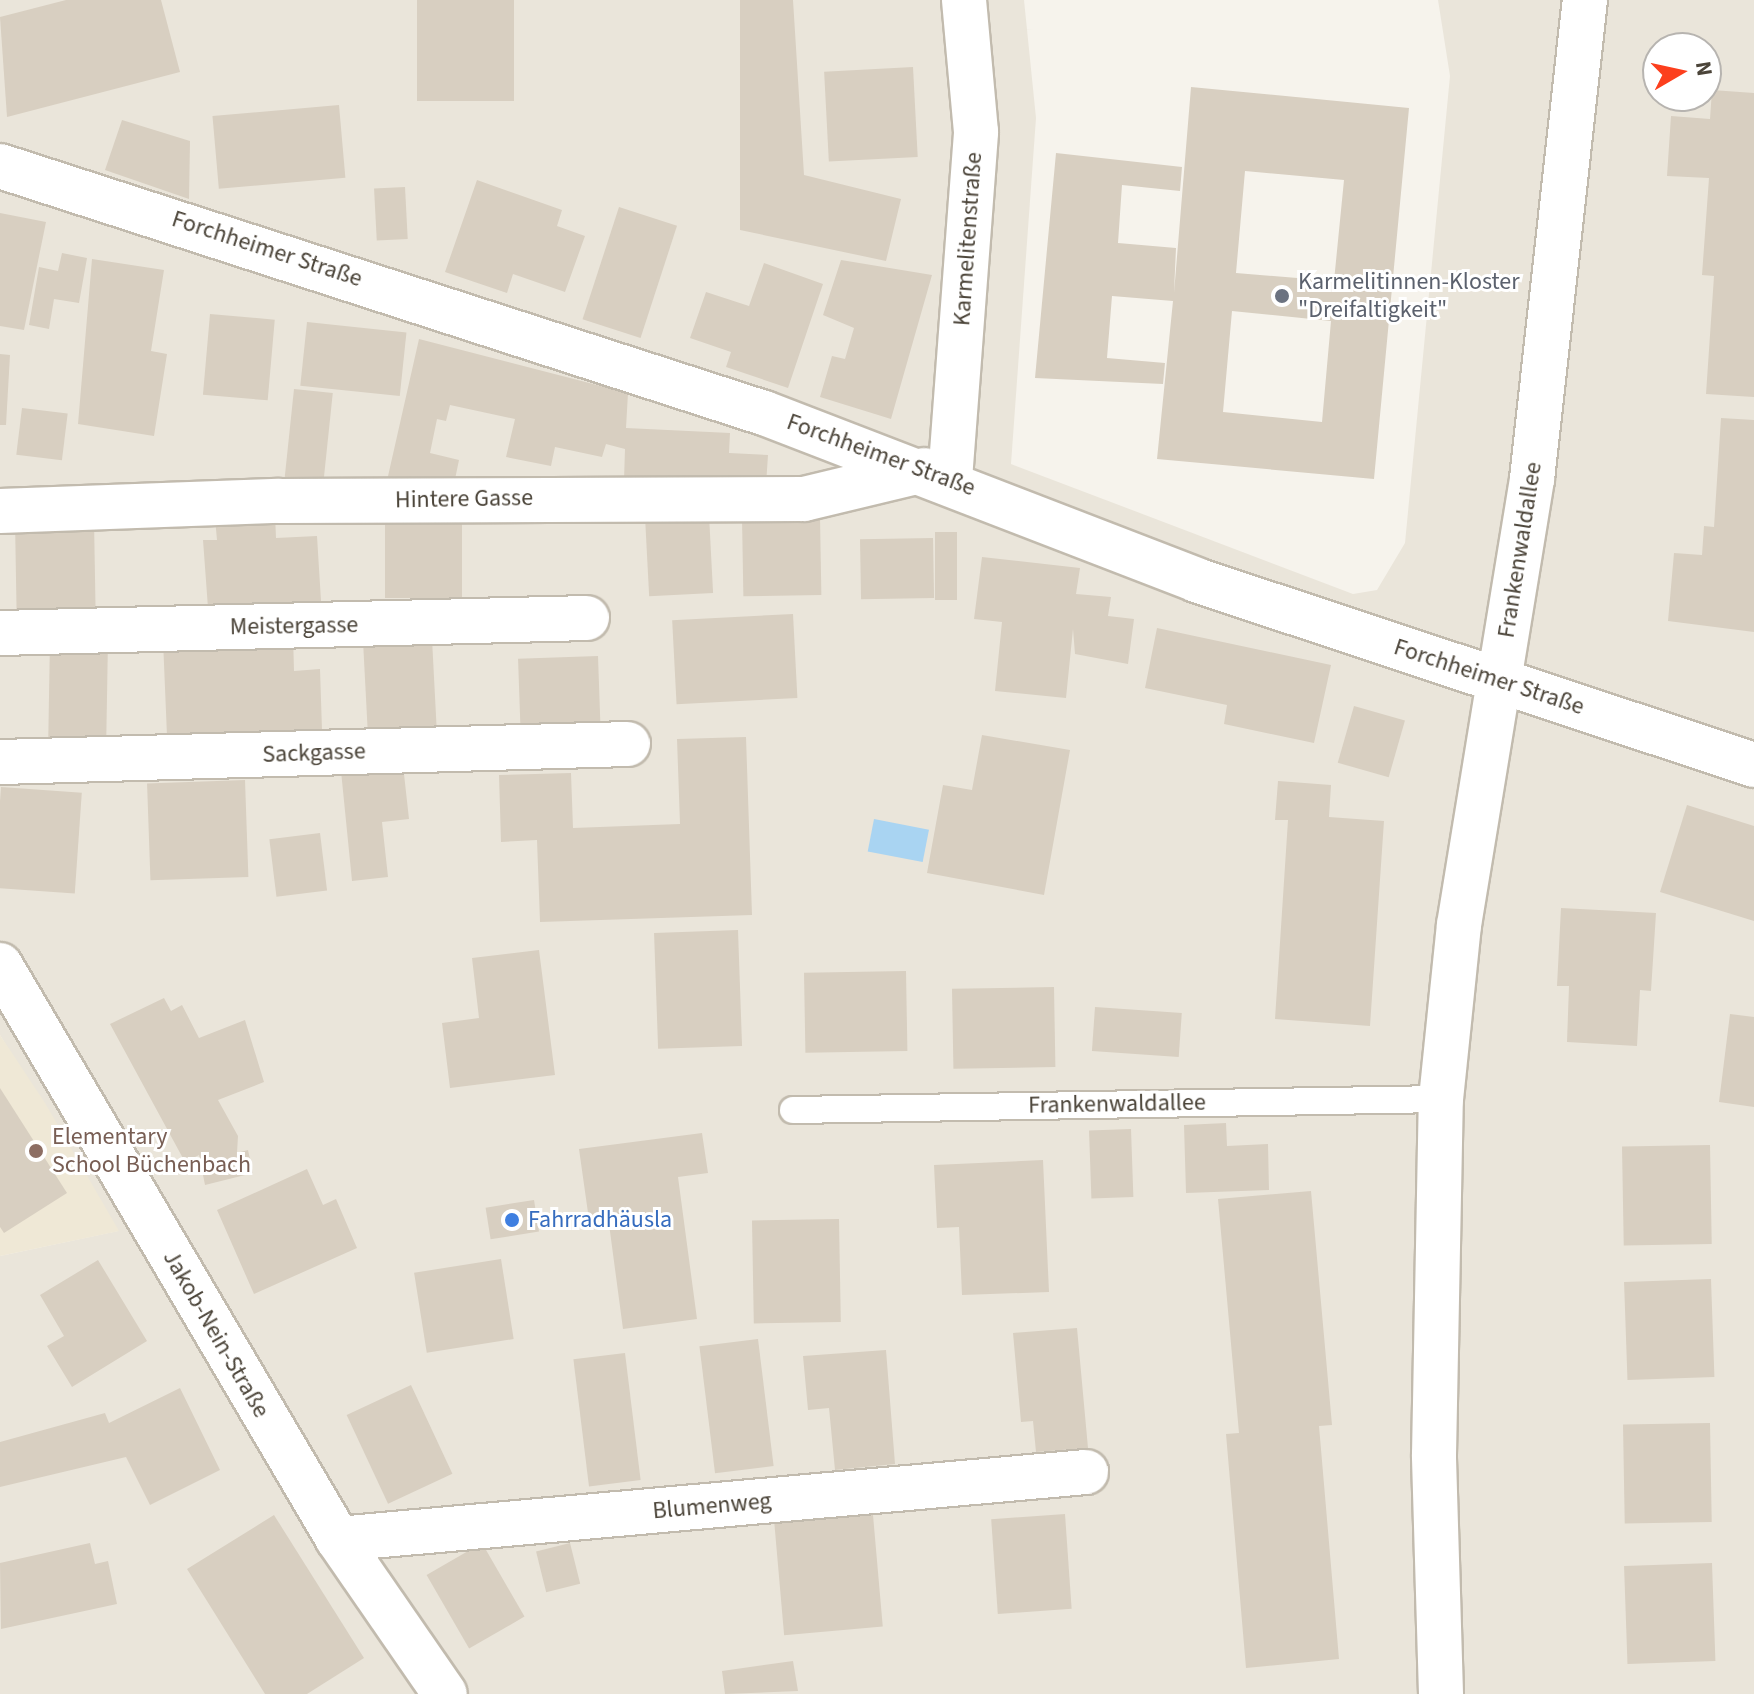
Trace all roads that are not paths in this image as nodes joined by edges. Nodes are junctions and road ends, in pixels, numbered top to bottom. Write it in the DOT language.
graph roads {
  1 [pos="964,0"];
  2 [pos="1585,0"];
  3 [pos="0,166"];
  4 [pos="937,474"];
  5 [pos="0,511"];
  6 [pos="587,618"];
  7 [pos="0,633"];
  8 [pos="1500,680"];
  9 [pos="628,744"];
  10 [pos="0,762"];
  11 [pos="1754,765"];
  12 [pos="0,965"];
  13 [pos="1441,1099"];
  14 [pos="793,1110"];
  15 [pos="1086,1472"];
  16 [pos="338,1539"];
  17 [pos="445,1694"];
  18 [pos="1441,1694"];
  1 -- 4 [label="street, Karmelitenstraße"];
  2 -- 8 [label="street, Frankenwaldallee"];
  3 -- 4 [label="street, Forchheimer Straße"];
  4 -- 5 [label="street, Hintere Gasse"];
  4 -- 8 [label="street, Forchheimer Straße"];
  6 -- 7 [label="street, Meistergasse"];
  8 -- 11 [label="street, Forchheimer Straße"];
  8 -- 13 [label="street, Frankenwaldallee"];
  9 -- 10 [label="street, Sackgasse"];
  12 -- 16 [label="street, Jakob-Nein-Straße"];
  13 -- 14 [label="lane, Frankenwaldallee"];
  13 -- 18 [label="street, Frankenwaldallee"];
  15 -- 16 [label="street, Blumenweg"];
  16 -- 17 [label="street, Jakob-Nein-Straße"];
}
